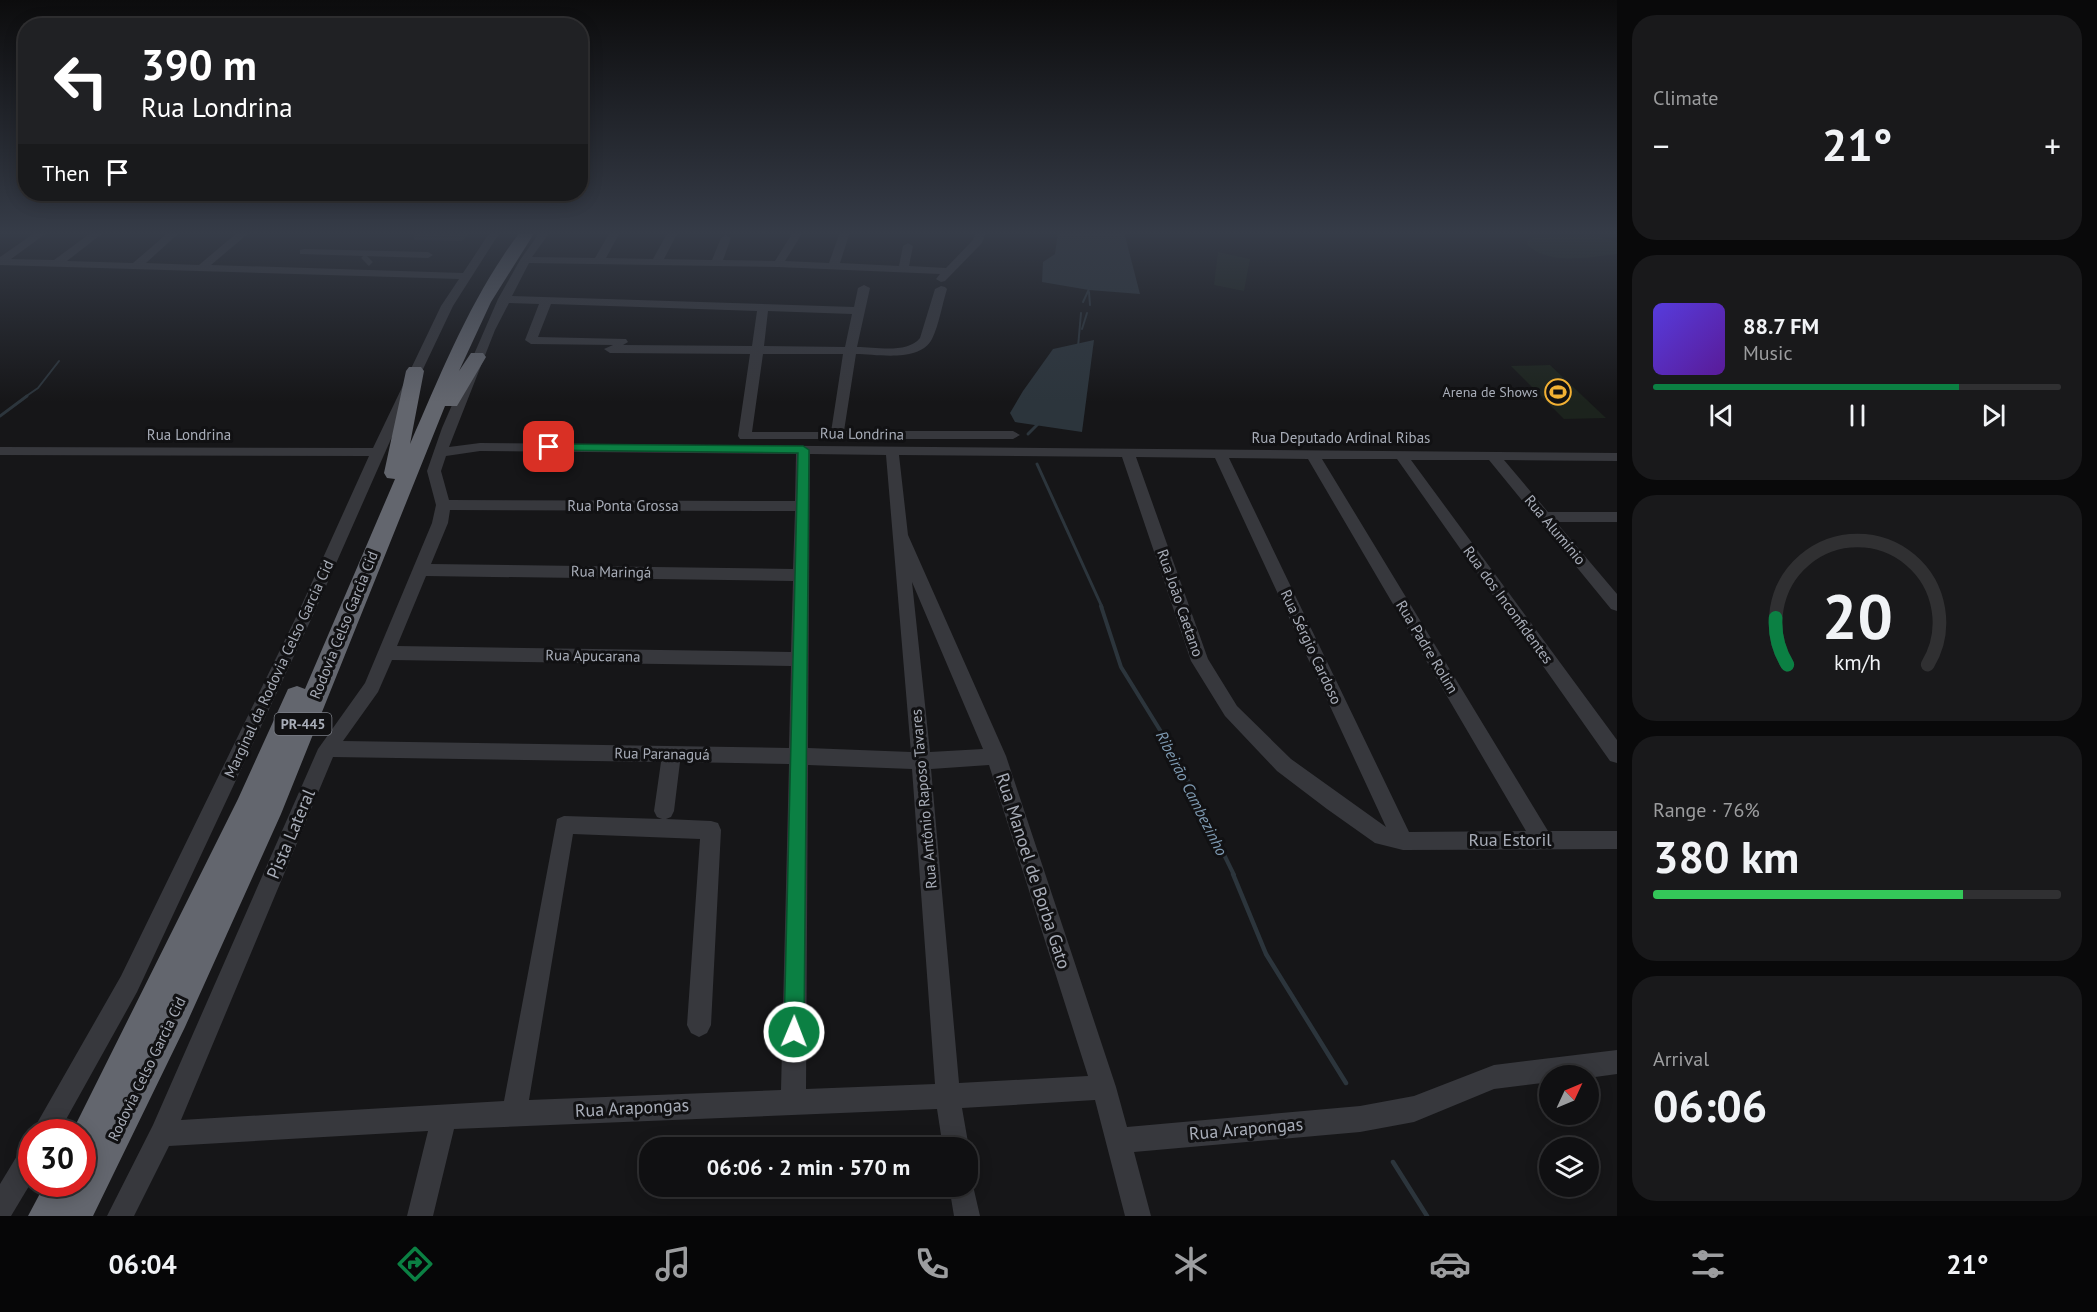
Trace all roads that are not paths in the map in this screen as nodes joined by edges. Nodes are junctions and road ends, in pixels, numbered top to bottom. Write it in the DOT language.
graph roads {
  1 [pos="864,288"];
  2 [pos="459,289"];
  3 [pos="480,289"];
  4 [pos="489,289"];
  5 [pos="510,289"];
  6 [pos="939,289"];
  7 [pos="504,299"];
  8 [pos="546,301"];
  9 [pos="763,308"];
  10 [pos="858,311"];
  11 [pos="757,348"];
  12 [pos="851,348"];
  13 [pos="610,349"];
  14 [pos="477,357"];
  15 [pos="415,371"];
  16 [pos="449,428"];
  17 [pos="1013,435"];
  18 [pos="837,436"];
  19 [pos="480,447"];
  20 [pos="803,450"];
  21 [pos="892,450"];
  22 [pos="0,451"];
  23 [pos="1065,452"];
  24 [pos="440,453"];
  25 [pos="1128,453"];
  26 [pos="1220,454"];
  27 [pos="1312,454"];
  28 [pos="1401,455"];
  29 [pos="1493,456"];
  30 [pos="1617,457"];
  31 [pos="394,464"];
  32 [pos="443,505"];
  33 [pos="802,506"];
  34 [pos="1544,517"];
  35 [pos="1617,518"];
  36 [pos="901,537"];
  37 [pos="421,570"];
  38 [pos="801,575"];
  39 [pos="1610,587"];
  40 [pos="1617,605"];
  41 [pos="386,653"];
  42 [pos="800,659"];
  43 [pos="327,749"];
  44 [pos="671,754"];
  45 [pos="1617,755"];
  46 [pos="797,756"];
  47 [pos="996,756"];
  48 [pos="921,761"];
  49 [pos="664,811"];
  50 [pos="1542,840"];
  51 [pos="1617,840"];
  52 [pos="1403,841"];
  53 [pos="699,1025"];
  54 [pos="1617,1062"];
  55 [pos="1104,1087"];
  56 [pos="948,1096"];
  57 [pos="793,1101"];
  58 [pos="514,1113"];
  59 [pos="444,1117"];
  60 [pos="53,1119"];
  61 [pos="96,1124"];
  62 [pos="162,1134"];
  63 [pos="954,1137"];
  64 [pos="1119,1141"];
  65 [pos="18,1179"];
  66 [pos="59,1197"];
  67 [pos="964,1197"];
  68 [pos="0,1209"];
  69 [pos="48,1216"];
  70 [pos="73,1216"];
  71 [pos="120,1216"];
  72 [pos="420,1216"];
  73 [pos="967,1216"];
  74 [pos="1138,1216"];
  1 -- 10 [label="street"];
  2 -- 15 [label="street"];
  3 -- 31 [label="highway, Rodovia Celso Garcia Cid / PR-445"];
  4 -- 31 [label="highway, Rodovia Celso Garcia Cid / PR-445"];
  5 -- 7 [label="street"];
  6 -- 12 [label="street"];
  7 -- 8 [label="street"];
  7 -- 14 [label="street"];
  8 -- 9 [label="street"];
  8 -- 11 [label="street"];
  9 -- 10 [label="street"];
  9 -- 11 [label="street"];
  10 -- 12 [label="street"];
  11 -- 12 [label="street"];
  11 -- 13 [label="street"];
  11 -- 18 [label="street"];
  12 -- 18 [label="street"];
  14 -- 16 [label="street"];
  14 -- 31 [label="highway"];
  15 -- 31 [label="highway"];
  16 -- 19 [label="street"];
  16 -- 24 [label="street"];
  17 -- 18 [label="street"];
  19 -- 20 [label="street, Rua Londrina"];
  19 -- 24 [label="street, Rua Londrina"];
  20 -- 21 [label="street, Rua Londrina"];
  20 -- 33 [label="street"];
  21 -- 23 [label="street, Rua Londrina"];
  21 -- 36 [label="street, Rua Antônio Raposo Tavares"];
  22 -- 31 [label="street, Rua Londrina"];
  23 -- 25 [label="street, Rua Deputado Ardinal Ribas"];
  24 -- 32 [label="street, Pista Lateral / PR-445"];
  25 -- 26 [label="street, Rua Deputado Ardinal Ribas"];
  25 -- 52 [label="street, Rua João Caetano"];
  26 -- 27 [label="street, Rua Deputado Ardinal Ribas"];
  26 -- 52 [label="street, Rua Sérgio Cardoso"];
  27 -- 28 [label="street, Rua Deputado Ardinal Ribas"];
  27 -- 50 [label="street, Rua Padre Rolim"];
  28 -- 29 [label="street, Rua Deputado Ardinal Ribas"];
  28 -- 45 [label="street, Rua dos Inconfidentes"];
  29 -- 30 [label="street, Rua Deputado Ardinal Ribas"];
  29 -- 34 [label="street, Rua Alumínio"];
  31 -- 60 [label="street, Marginal da Rodovia Celso Garcia Cid"];
  31 -- 61 [label="highway, Rodovia Celso Garcia Cid / PR-445"];
  31 -- 70 [label="highway, Rodovia Celso Garcia Cid / PR-445"];
  32 -- 33 [label="street, Rua Ponta Grossa"];
  32 -- 37 [label="street, Pista Lateral / PR-445"];
  33 -- 38 [label="street"];
  34 -- 35 [label="street"];
  34 -- 39 [label="street, Rua Alumínio"];
  36 -- 47 [label="street, Rua Manoel de Borba Gato"];
  36 -- 48 [label="street, Rua Antônio Raposo Tavares"];
  37 -- 38 [label="street, Rua Maringá"];
  37 -- 41 [label="street, Pista Lateral / PR-445"];
  38 -- 42 [label="street"];
  39 -- 40 [label="street, Rua Alumínio"];
  41 -- 42 [label="street, Rua Apucarana"];
  41 -- 43 [label="street, Pista Lateral / PR-445"];
  42 -- 46 [label="street"];
  43 -- 44 [label="street, Rua Paranaguá"];
  43 -- 62 [label="street, Pista Lateral / PR-445"];
  44 -- 46 [label="street, Rua Paranaguá"];
  44 -- 49 [label="street"];
  46 -- 48 [label="street, Rua Paranaguá"];
  46 -- 57 [label="street"];
  47 -- 48 [label="street, Rua Paranaguá"];
  47 -- 55 [label="street, Rua Manoel de Borba Gato"];
  48 -- 56 [label="street, Rua Antônio Raposo Tavares"];
  50 -- 51 [label="street, Rua Estoril"];
  50 -- 52 [label="street, Rua Estoril"];
  53 -- 58 [label="street"];
  54 -- 64 [label="street, Rua Arapongas"];
  55 -- 56 [label="street, Rua Arapongas"];
  55 -- 64 [label="street, Rua Manoel de Borba Gato"];
  56 -- 57 [label="street, Rua Arapongas"];
  56 -- 63 [label="street, Rua Antônio Raposo Tavares"];
  57 -- 58 [label="street, Rua Arapongas"];
  58 -- 59 [label="street, Rua Arapongas"];
  59 -- 62 [label="street, Rua Arapongas"];
  59 -- 72 [label="street"];
  62 -- 71 [label="street, Pista Lateral / PR-445"];
  64 -- 74 [label="street, Rua Manoel de Borba Gato"];
  65 -- 68 [label="street"];
  66 -- 69 [label="highway"];
  67 -- 73 [label="street"];
}
